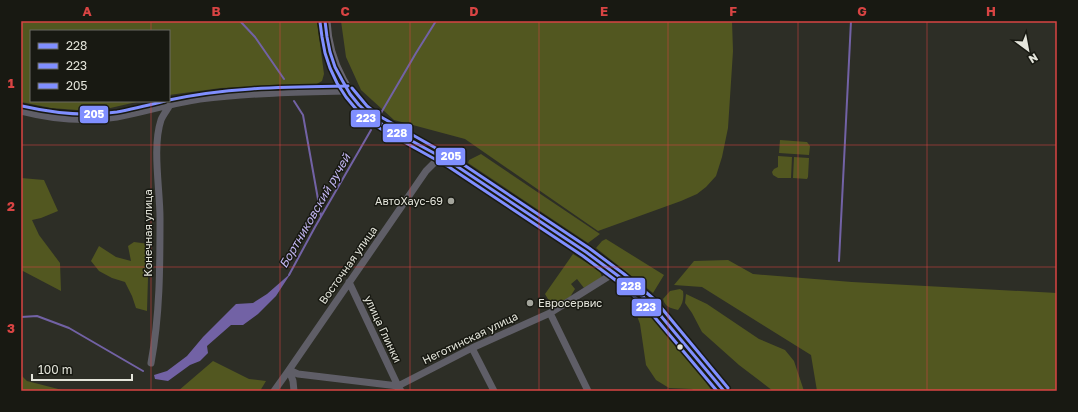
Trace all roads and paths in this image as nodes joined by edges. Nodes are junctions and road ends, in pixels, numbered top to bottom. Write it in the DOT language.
graph roads {
  1 [pos="325,21"];
  2 [pos="348,91"];
  3 [pos="170,105"];
  4 [pos="21,111"];
  5 [pos="441,156"];
  6 [pos="614,273"];
  7 [pos="349,282"];
  8 [pos="550,313"];
  9 [pos="472,348"];
  10 [pos="151,363"];
  11 [pos="289,370"];
  12 [pos="399,389"];
  13 [pos="274,391"];
  14 [pos="294,391"];
  15 [pos="494,391"];
  16 [pos="588,391"];
  17 [pos="724,391"];
  1 -- 2 [label="main road"];
  2 -- 3 [label="street"];
  2 -- 5 [label="main road"];
  3 -- 4 [label="street"];
  3 -- 10 [label="street, Конечная улица"];
  5 -- 6 [label="main road"];
  5 -- 7 [label="street, Восточная улица"];
  6 -- 8 [label="street, Неготинская улица"];
  6 -- 17 [label="main road"];
  7 -- 11 [label="street, Восточная улица"];
  7 -- 12 [label="street, улица Глинки"];
  8 -- 9 [label="street, Неготинская улица"];
  8 -- 16 [label="street"];
  9 -- 12 [label="street, Неготинская улица"];
  9 -- 15 [label="street"];
  11 -- 12 [label="street"];
  11 -- 13 [label="street"];
  11 -- 14 [label="street"];
}
